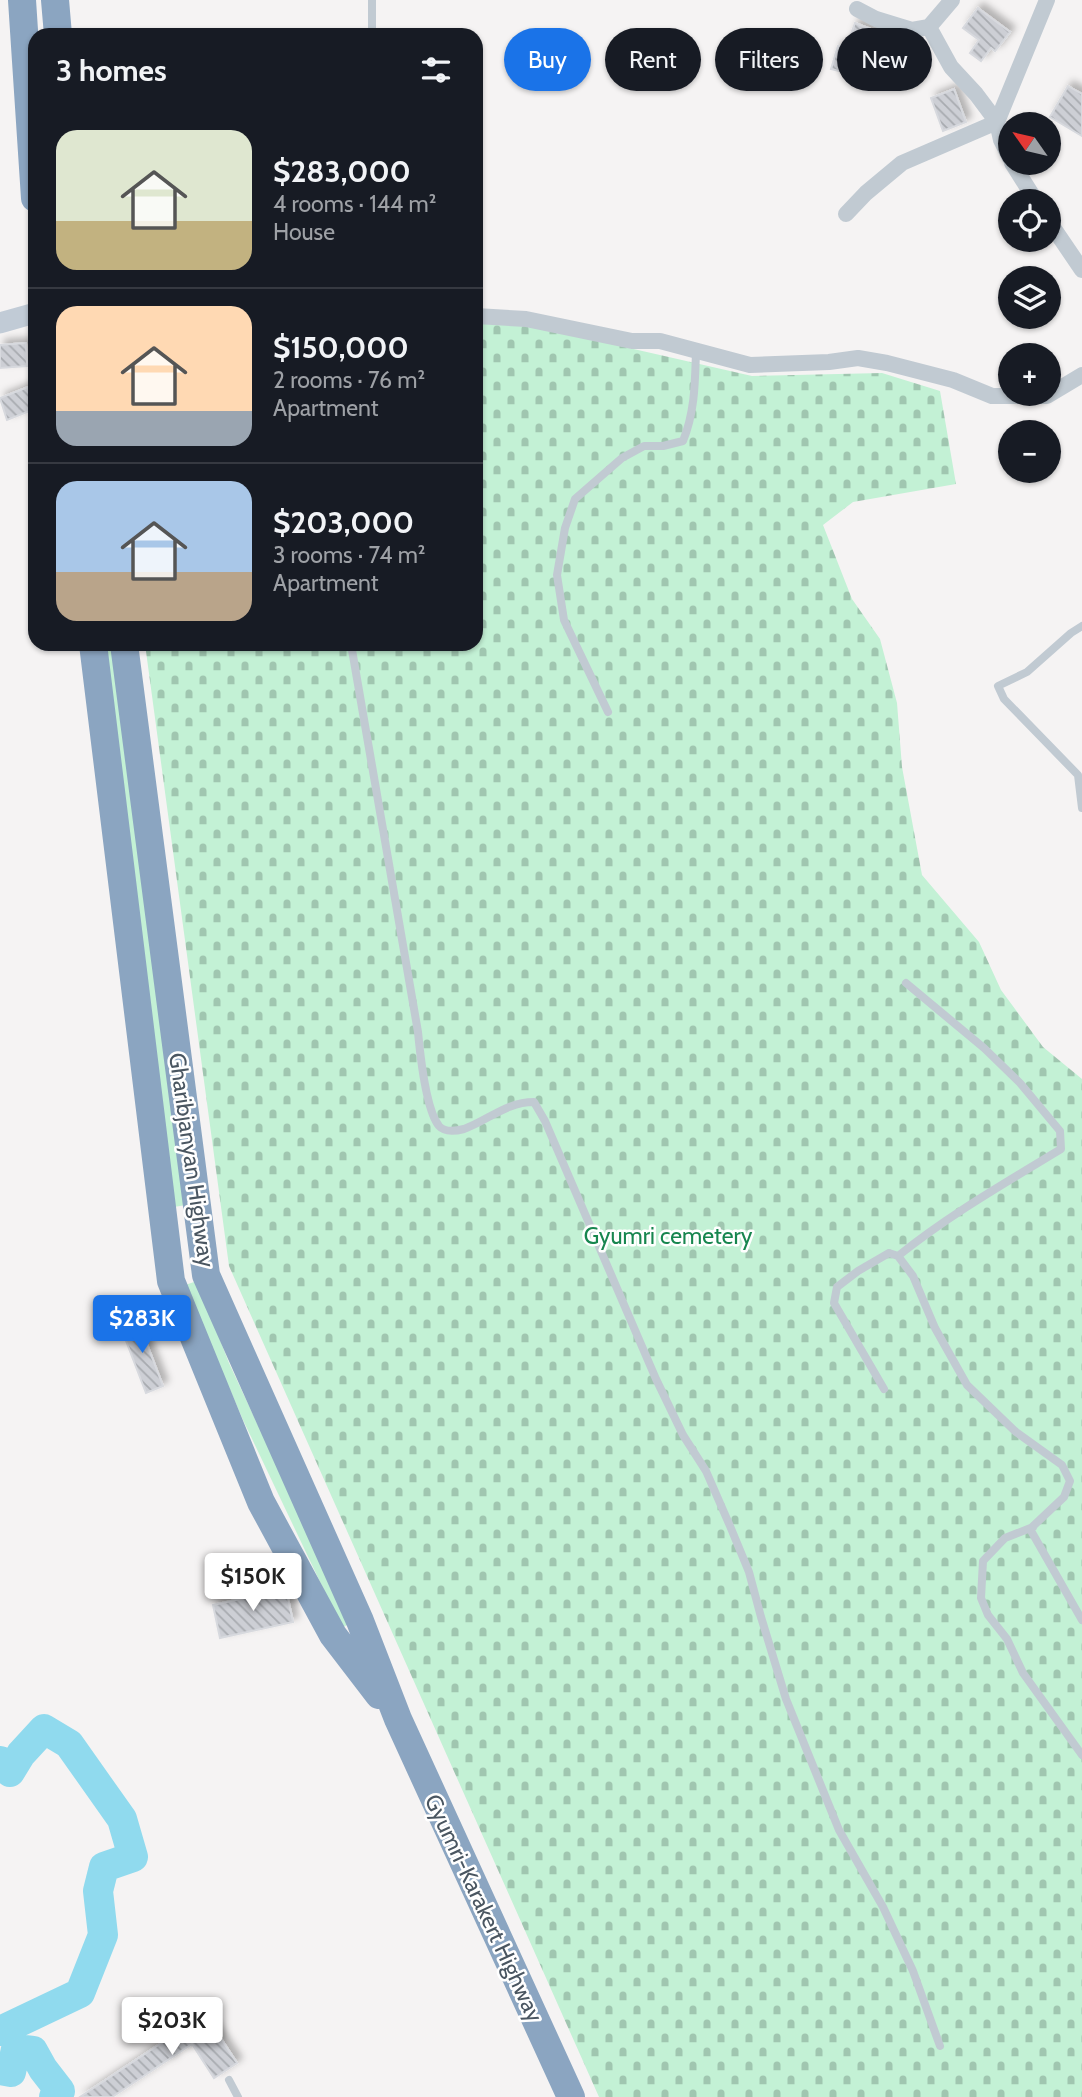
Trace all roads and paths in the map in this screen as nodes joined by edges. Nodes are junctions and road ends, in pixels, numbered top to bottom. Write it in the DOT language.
graph roads {
  1 [pos="22,0"];
  2 [pos="55,0"];
  3 [pos="372,0"];
  4 [pos="952,0"];
  5 [pos="1047,0"];
  6 [pos="857,9"];
  7 [pos="929,27"];
  8 [pos="57,28"];
  9 [pos="372,28"];
  10 [pos="28,91"];
  11 [pos="997,122"];
  12 [pos="998,126"];
  13 [pos="846,214"];
  14 [pos="1061,239"];
  15 [pos="1082,270"];
  16 [pos="28,315"];
  17 [pos="483,316"];
  18 [pos="0,323"];
  19 [pos="696,351"];
  20 [pos="1082,375"];
  21 [pos="1082,626"];
  22 [pos="94,651"];
  23 [pos="125,651"];
  24 [pos="352,651"];
  25 [pos="608,712"];
  26 [pos="1082,808"];
  27 [pos="906,983"];
  28 [pos="898,1256"];
  29 [pos="206,1268"];
  30 [pos="171,1281"];
  31 [pos="884,1389"];
  32 [pos="1033,1527"];
  33 [pos="1082,1620"];
  34 [pos="398,1720"];
  35 [pos="1082,1755"];
  36 [pos="940,2046"];
  37 [pos="229,2080"];
  38 [pos="238,2097"];
  39 [pos="571,2097"];
  1 -- 10 [label="highway"];
  2 -- 8 [label="highway"];
  3 -- 9 [label="lane"];
  4 -- 7 [label="street"];
  5 -- 11 [label="street"];
  6 -- 7 [label="street"];
  7 -- 11 [label="street"];
  11 -- 12 [label="street"];
  11 -- 13 [label="street"];
  14 -- 15 [label="street"];
  16 -- 18 [label="main road"];
  17 -- 19 [label="street"];
  19 -- 20 [label="street"];
  19 -- 25 [label="lane"];
  21 -- 26 [label="lane"];
  22 -- 30 [label="highway, Gharibjanyan Highway"];
  23 -- 29 [label="highway, Gharibjanyan Highway"];
  24 -- 36 [label="lane"];
  27 -- 28 [label="lane"];
  28 -- 31 [label="lane"];
  28 -- 32 [label="lane"];
  29 -- 30 [label="highway"];
  29 -- 34 [label="highway, Gharibjanyan Highway"];
  30 -- 34 [label="highway, Gharibjanyan Highway"];
  32 -- 33 [label="lane"];
  32 -- 35 [label="lane"];
  34 -- 39 [label="highway, Gyumri-Karakert Highway"];
  37 -- 38 [label="lane"];
}
